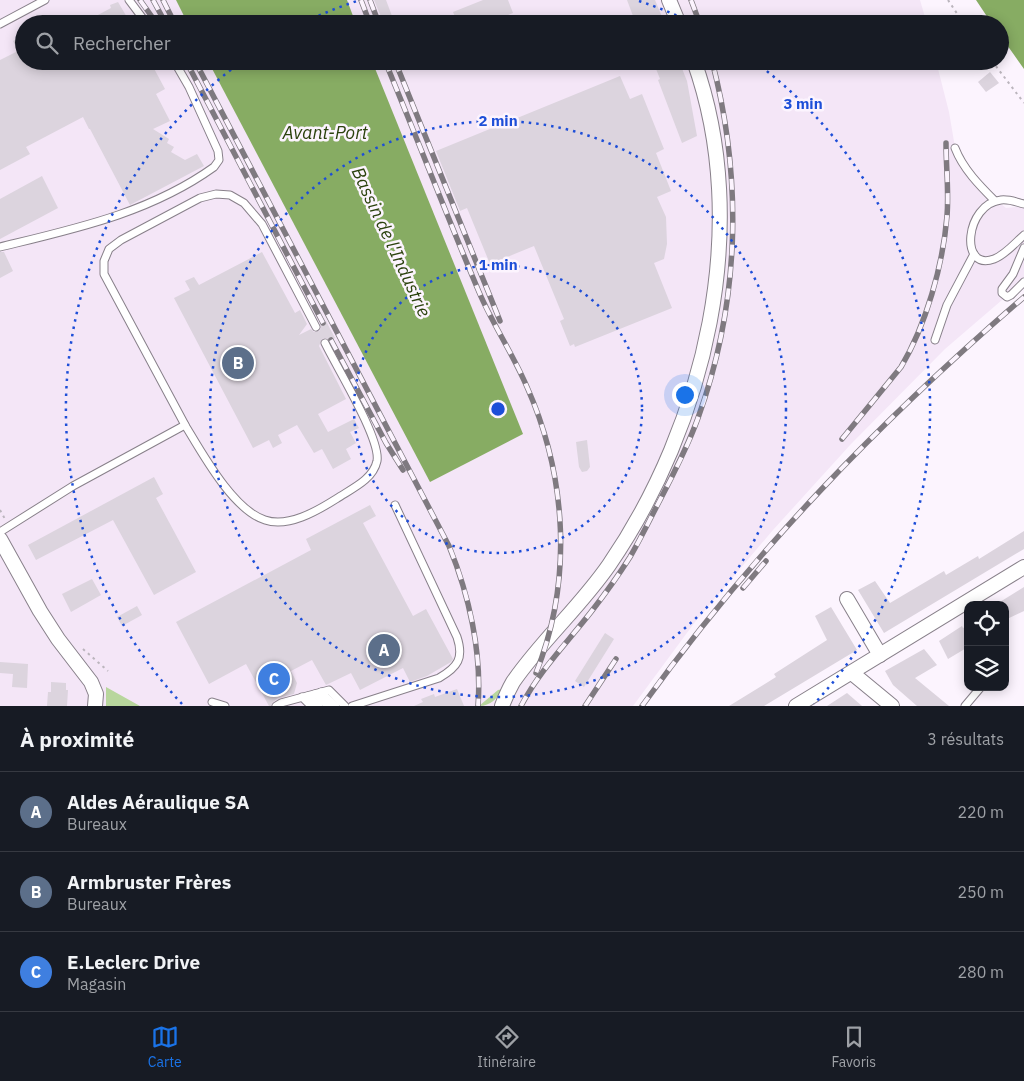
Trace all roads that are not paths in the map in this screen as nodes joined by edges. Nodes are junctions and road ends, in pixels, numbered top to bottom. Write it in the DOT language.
graph roads {
  1 [pos="45,0"];
  2 [pos="129,0"];
  3 [pos="669,0"];
  4 [pos="17,15"];
  5 [pos="140,15"];
  6 [pos="675,15"];
  7 [pos="15,16"];
  8 [pos="0,24"];
  9 [pos="179,70"];
  10 [pos="697,70"];
  11 [pos="955,148"];
  12 [pos="995,201"];
  13 [pos="1024,204"];
  14 [pos="1024,235"];
  15 [pos="0,247"];
  16 [pos="1024,248"];
  17 [pos="974,254"];
  18 [pos="1024,282"];
  19 [pos="316,326"];
  20 [pos="935,340"];
  21 [pos="324,343"];
  22 [pos="186,425"];
  23 [pos="395,505"];
  24 [pos="0,532"];
  25 [pos="0,539"];
  26 [pos="1024,567"];
  27 [pos="847,599"];
  28 [pos="880,655"];
  29 [pos="852,673"];
  30 [pos="978,691"];
  31 [pos="296,700"];
  32 [pos="212,702"];
  33 [pos="96,706"];
  34 [pos="225,706"];
  35 [pos="302,706"];
  36 [pos="311,706"];
  37 [pos="319,706"];
  38 [pos="328,706"];
  39 [pos="336,706"];
  40 [pos="345,706"];
  41 [pos="352,706"];
  42 [pos="502,706"];
  43 [pos="796,706"];
  44 [pos="892,706"];
  45 [pos="965,706"];
  1 -- 4 [label="lane"];
  2 -- 5 [label="lane"];
  3 -- 6 [label="street"];
  7 -- 8 [label="lane"];
  9 -- 15 [label="lane"];
  10 -- 42 [label="street"];
  11 -- 12 [label="lane"];
  12 -- 13 [label="lane"];
  12 -- 17 [label="lane"];
  14 -- 17 [label="lane"];
  16 -- 18 [label="lane"];
  17 -- 20 [label="lane"];
  19 -- 22 [label="lane"];
  21 -- 22 [label="lane"];
  22 -- 24 [label="lane"];
  23 -- 41 [label="lane"];
  25 -- 33 [label="street"];
  26 -- 28 [label="street"];
  27 -- 28 [label="street"];
  28 -- 29 [label="street"];
  29 -- 43 [label="street"];
  29 -- 44 [label="street"];
  30 -- 45 [label="lane"];
  31 -- 35 [label="lane"];
  31 -- 36 [label="lane"];
  31 -- 37 [label="lane"];
  31 -- 38 [label="lane"];
  31 -- 39 [label="lane"];
  31 -- 40 [label="lane"];
  32 -- 34 [label="lane"];
}
